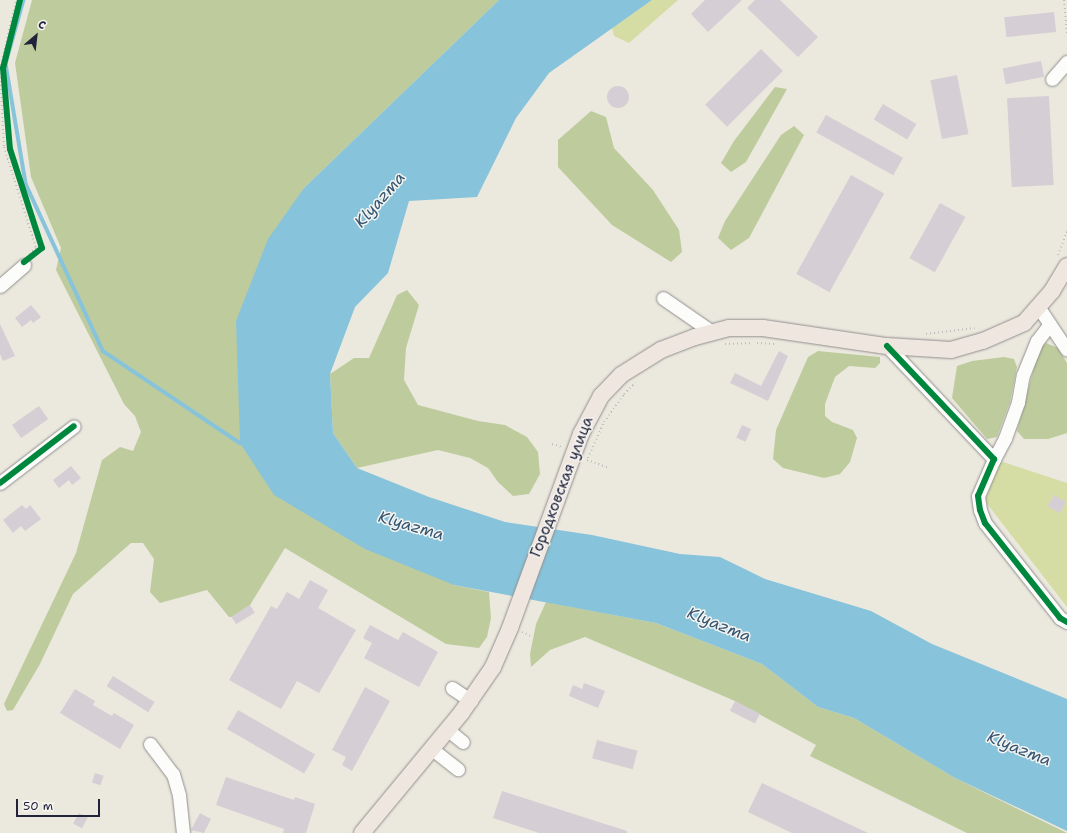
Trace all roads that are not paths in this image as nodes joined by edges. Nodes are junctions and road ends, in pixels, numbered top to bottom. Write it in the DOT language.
graph roads {
  1 [pos="1067,62"];
  2 [pos="1052,79"];
  3 [pos="23,262"];
  4 [pos="1067,266"];
  5 [pos="0,286"];
  6 [pos="663,298"];
  7 [pos="1039,308"];
  8 [pos="1050,324"];
  9 [pos="715,338"];
  10 [pos="887,346"];
  11 [pos="1067,350"];
  12 [pos="74,426"];
  13 [pos="994,459"];
  14 [pos="0,484"];
  15 [pos="1067,622"];
  16 [pos="452,688"];
  17 [pos="472,700"];
  18 [pos="448,730"];
  19 [pos="463,742"];
  20 [pos="150,744"];
  21 [pos="432,749"];
  22 [pos="458,769"];
  23 [pos="183,833"];
  24 [pos="362,833"];
  1 -- 2 [label="street"];
  3 -- 5 [label="street"];
  4 -- 7 [label="main road, Городковская улица"];
  6 -- 9 [label="street"];
  7 -- 8 [label="street"];
  7 -- 10 [label="main road, Городковская улица"];
  8 -- 11 [label="street"];
  8 -- 13 [label="street"];
  9 -- 10 [label="main road, Городковская улица"];
  9 -- 17 [label="main road, Городковская улица"];
  10 -- 13 [label="street"];
  12 -- 14 [label="street"];
  13 -- 15 [label="street"];
  16 -- 17 [label="street"];
  17 -- 18 [label="main road, Городковская улица"];
  18 -- 19 [label="street"];
  18 -- 21 [label="main road, Городковская улица"];
  20 -- 23 [label="street"];
  21 -- 22 [label="street"];
  21 -- 24 [label="main road, Городковская улица"];
}
